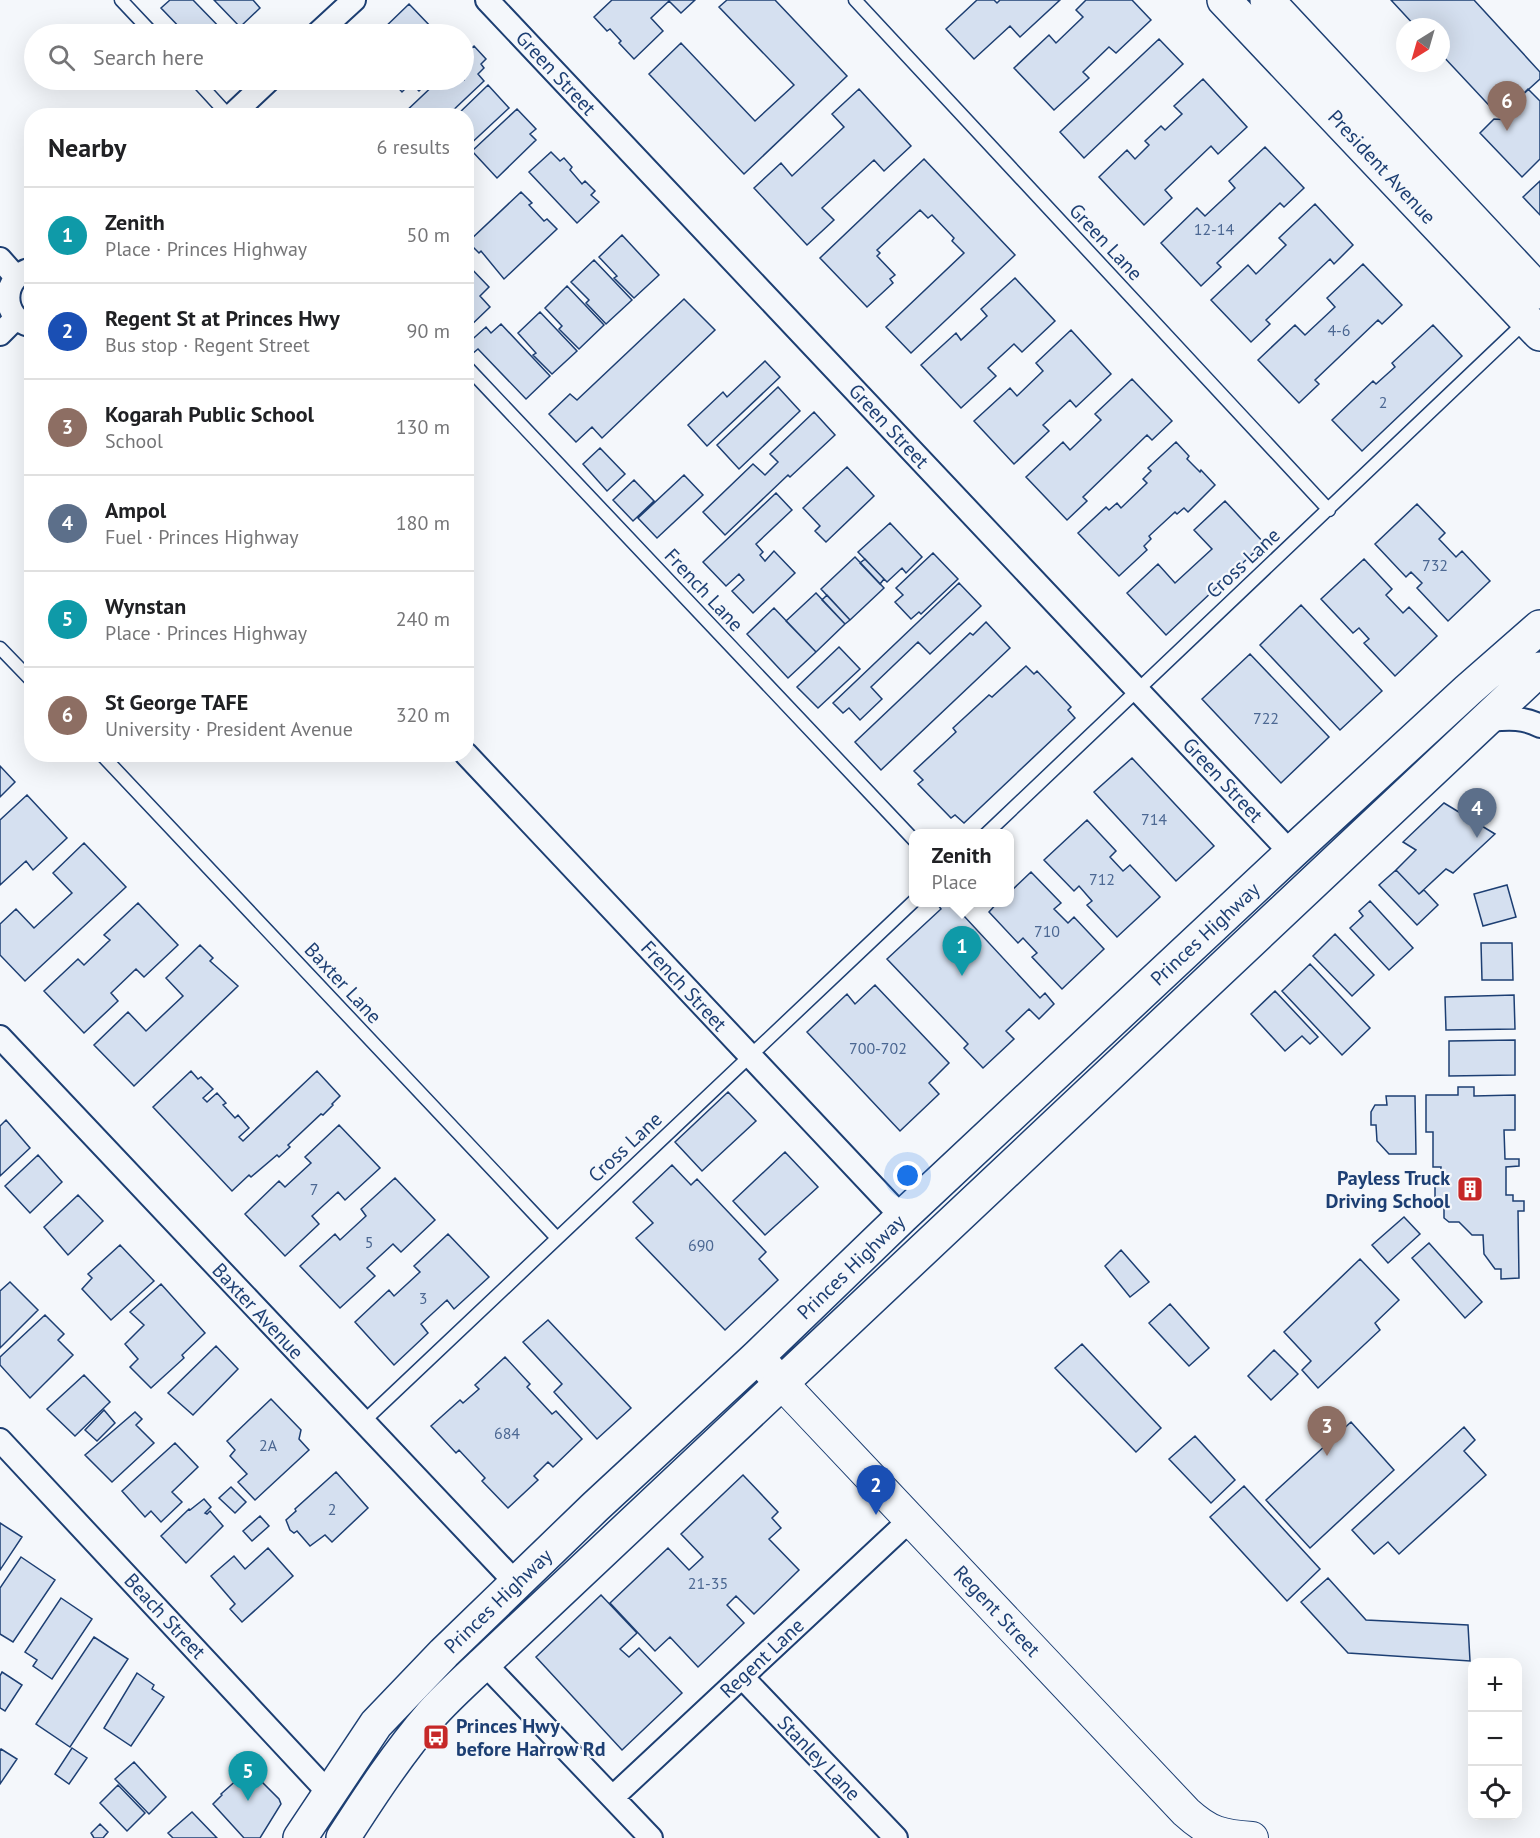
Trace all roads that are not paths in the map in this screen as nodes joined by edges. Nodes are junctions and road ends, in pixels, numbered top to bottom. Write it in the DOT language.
graph roads {
  1 [pos="121,0"];
  2 [pos="354,0"];
  3 [pos="487,0"];
  4 [pos="855,0"];
  5 [pos="1224,0"];
  6 [pos="1267,0"];
  7 [pos="144,24"];
  8 [pos="328,24"];
  9 [pos="205,90"];
  10 [pos="258,90"];
  11 [pos="222,108"];
  12 [pos="239,108"];
  13 [pos="0,259"];
  14 [pos="24,273"];
  15 [pos="1540,291"];
  16 [pos="24,322"];
  17 [pos="1533,327"];
  18 [pos="0,334"];
  19 [pos="474,374"];
  20 [pos="1329,510"];
  21 [pos="1540,627"];
  22 [pos="0,648"];
  23 [pos="1539,671"];
  24 [pos="24,673"];
  25 [pos="1138,690"];
  26 [pos="1484,720"];
  27 [pos="1540,726"];
  28 [pos="109,762"];
  29 [pos="474,762"];
  30 [pos="991,829"];
  31 [pos="909,835"];
  32 [pos="1291,853"];
  33 [pos="909,906"];
  34 [pos="0,1037"];
  35 [pos="750,1056"];
  36 [pos="902,1217"];
  37 [pos="557,1238"];
  38 [pos="757,1357"];
  39 [pos="782,1383"];
  40 [pos="363,1422"];
  41 [pos="0,1440"];
  42 [pos="911,1519"];
  43 [pos="516,1583"];
  44 [pos="484,1663"];
  45 [pos="742,1677"];
  46 [pos="329,1793"];
  47 [pos="613,1797"];
  48 [pos="300,1838"];
  49 [pos="343,1838"];
  50 [pos="651,1838"];
  51 [pos="896,1838"];
  52 [pos="1252,1838"];
  1 -- 7 [label="lane"];
  2 -- 8 [label="street"];
  3 -- 25 [label="street, Green Street"];
  4 -- 20 [label="lane, Green Lane"];
  5 -- 17 [label="highway, President Avenue"];
  6 -- 15 [label="highway, President Avenue"];
  9 -- 11 [label="lane"];
  10 -- 12 [label="street"];
  13 -- 14 [label="street"];
  14 -- 16 [label="street"];
  16 -- 18 [label="street"];
  17 -- 20 [label="lane, Cross Lane"];
  19 -- 31 [label="lane, French Lane"];
  20 -- 25 [label="lane, Cross Lane"];
  21 -- 32 [label="highway, Princes Highway"];
  22 -- 24 [label="lane"];
  23 -- 26 [label="highway, Princes Highway"];
  25 -- 30 [label="lane, Cross Lane"];
  25 -- 32 [label="street, Green Street"];
  26 -- 27 [label="street"];
  26 -- 39 [label="highway, Princes Highway"];
  28 -- 37 [label="lane, Baxter Lane"];
  29 -- 35 [label="street, French Street"];
  32 -- 36 [label="highway, Princes Highway"];
  33 -- 35 [label="lane, Cross Lane"];
  34 -- 40 [label="street, Baxter Avenue"];
  35 -- 36 [label="street, French Street"];
  35 -- 37 [label="lane, Cross Lane"];
  36 -- 38 [label="highway, Princes Highway"];
  37 -- 40 [label="lane, Cross Lane"];
  38 -- 39 [label="main road, Regent Street"];
  38 -- 43 [label="highway, Princes Highway"];
  39 -- 42 [label="main road, Regent Street"];
  39 -- 44 [label="highway, Princes Highway"];
  40 -- 43 [label="street, Baxter Avenue"];
  41 -- 46 [label="street, Beach Street"];
  42 -- 45 [label="street, Regent Lane"];
  42 -- 52 [label="main road, Regent Street"];
  43 -- 46 [label="highway, Princes Highway"];
  44 -- 47 [label="street"];
  44 -- 49 [label="highway, Princes Highway"];
  45 -- 47 [label="street, Regent Lane"];
  45 -- 51 [label="street, Stanley Lane"];
  46 -- 48 [label="highway, Princes Highway"];
  47 -- 50 [label="street"];
}
